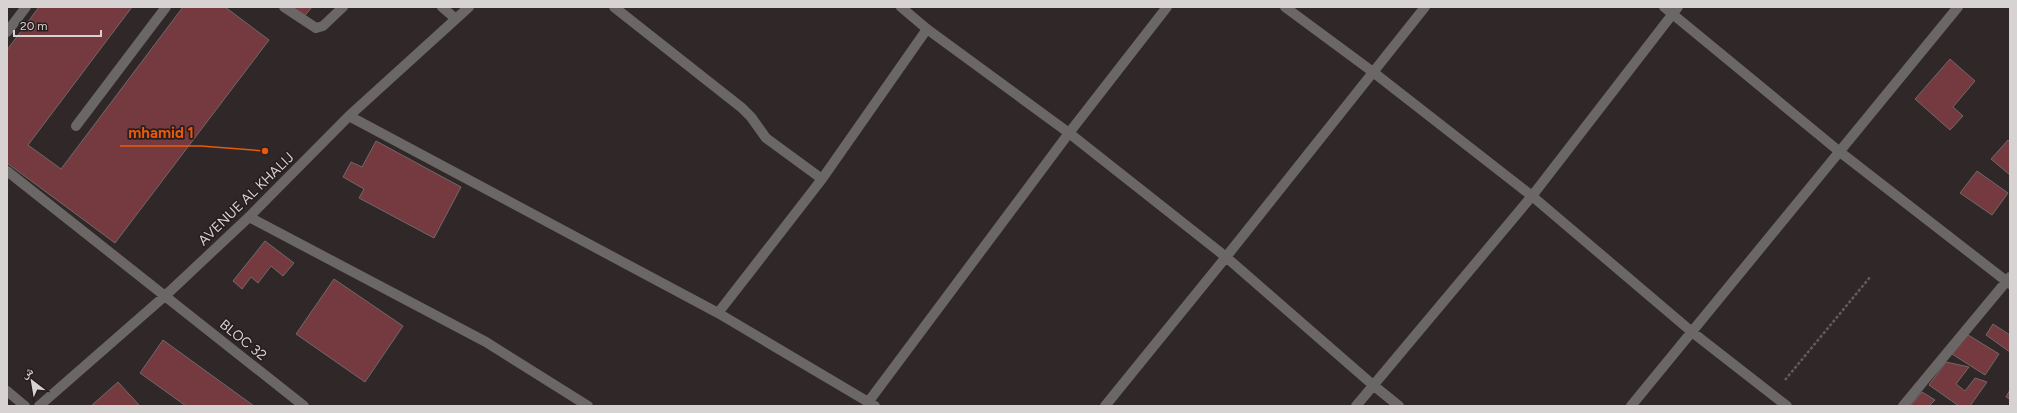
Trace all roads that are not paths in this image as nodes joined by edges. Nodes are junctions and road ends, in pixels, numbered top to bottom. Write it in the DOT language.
graph roads {
  1 [pos="26,7"];
  2 [pos="166,7"];
  3 [pos="284,7"];
  4 [pos="343,7"];
  5 [pos="442,7"];
  6 [pos="468,7"];
  7 [pos="614,7"];
  8 [pos="901,7"];
  9 [pos="1167,7"];
  10 [pos="1285,7"];
  11 [pos="1425,7"];
  12 [pos="1664,7"];
  13 [pos="1958,7"];
  14 [pos="1676,10"];
  15 [pos="456,18"];
  16 [pos="927,29"];
  17 [pos="7,32"];
  18 [pos="1373,72"];
  19 [pos="349,116"];
  20 [pos="76,126"];
  21 [pos="1069,133"];
  22 [pos="1840,152"];
  23 [pos="7,171"];
  24 [pos="822,179"];
  25 [pos="1532,196"];
  26 [pos="249,218"];
  27 [pos="1226,257"];
  28 [pos="2009,281"];
  29 [pos="166,295"];
  30 [pos="718,313"];
  31 [pos="1692,332"];
  32 [pos="1373,385"];
  33 [pos="7,391"];
  34 [pos="872,404"];
  35 [pos="25,406"];
  36 [pos="39,406"];
  37 [pos="304,406"];
  38 [pos="588,406"];
  39 [pos="1105,406"];
  40 [pos="1356,406"];
  41 [pos="1399,406"];
  42 [pos="1631,406"];
  43 [pos="1787,406"];
  44 [pos="1903,406"];
  1 -- 17 [label="street"];
  2 -- 20 [label="street"];
  3 -- 4 [label="street"];
  5 -- 15 [label="street"];
  6 -- 15 [label="street, AVENUE AL KHALIJ"];
  7 -- 24 [label="street"];
  8 -- 16 [label="street"];
  9 -- 21 [label="street"];
  10 -- 18 [label="street"];
  11 -- 18 [label="street"];
  12 -- 14 [label="street"];
  13 -- 22 [label="street"];
  14 -- 22 [label="street"];
  14 -- 25 [label="street"];
  15 -- 19 [label="street, AVENUE AL KHALIJ"];
  16 -- 21 [label="street"];
  16 -- 24 [label="street"];
  18 -- 25 [label="street"];
  18 -- 27 [label="street"];
  19 -- 26 [label="street, AVENUE AL KHALIJ"];
  19 -- 30 [label="street"];
  21 -- 27 [label="street"];
  21 -- 34 [label="street"];
  22 -- 28 [label="street"];
  22 -- 31 [label="street"];
  23 -- 29 [label="street, BLOC 32"];
  24 -- 30 [label="street"];
  25 -- 31 [label="street"];
  25 -- 32 [label="street"];
  26 -- 29 [label="street, AVENUE AL KHALIJ"];
  26 -- 38 [label="street"];
  27 -- 32 [label="street"];
  27 -- 39 [label="street"];
  28 -- 44 [label="street"];
  29 -- 36 [label="street, AVENUE AL KHALIJ"];
  29 -- 37 [label="street, BLOC 32"];
  30 -- 34 [label="street"];
  31 -- 42 [label="street"];
  31 -- 43 [label="street"];
  32 -- 40 [label="street"];
  32 -- 41 [label="street"];
  33 -- 35 [label="street"];
}
